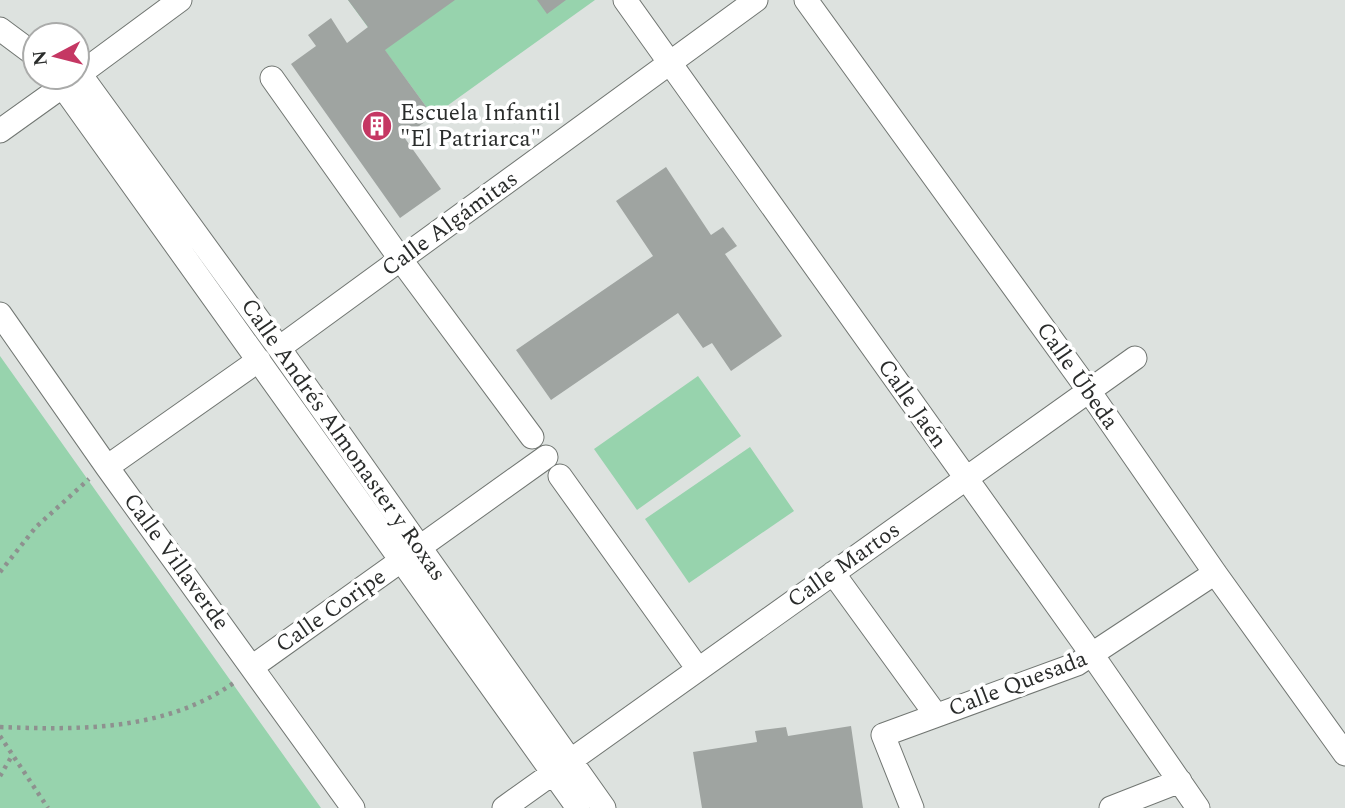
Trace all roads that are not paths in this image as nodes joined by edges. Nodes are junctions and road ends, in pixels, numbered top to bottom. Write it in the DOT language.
graph roads {
  1 [pos="180,0"];
  2 [pos="625,0"];
  3 [pos="756,0"];
  4 [pos="806,0"];
  5 [pos="0,29"];
  6 [pos="21,45"];
  7 [pos="670,63"];
  8 [pos="91,65"];
  9 [pos="272,78"];
  10 [pos="55,91"];
  11 [pos="80,91"];
  12 [pos="81,91"];
  13 [pos="0,131"];
  14 [pos="401,260"];
  15 [pos="0,314"];
  16 [pos="279,348"];
  17 [pos="1135,358"];
  18 [pos="258,360"];
  19 [pos="1089,391"];
  20 [pos="532,437"];
  21 [pos="546,457"];
  22 [pos="107,467"];
  23 [pos="560,476"];
  24 [pos="966,479"];
  25 [pos="411,554"];
  26 [pos="833,573"];
  27 [pos="1215,573"];
  28 [pos="1094,656"];
  29 [pos="252,667"];
  30 [pos="698,669"];
  31 [pos="936,715"];
  32 [pos="1345,754"];
  33 [pos="561,766"];
  34 [pos="1180,781"];
  35 [pos="353,808"];
  36 [pos="504,808"];
  37 [pos="578,808"];
  38 [pos="604,808"];
  39 [pos="912,808"];
  40 [pos="1111,808"];
  41 [pos="1198,808"];
  1 -- 8 [label="street"];
  2 -- 7 [label="street, Calle Jaén"];
  3 -- 7 [label="street, Calle Algámitas"];
  4 -- 19 [label="street, Calle Úbeda"];
  5 -- 6 [label="street"];
  7 -- 14 [label="street, Calle Algámitas"];
  7 -- 24 [label="street, Calle Jaén"];
  9 -- 14 [label="street"];
  10 -- 13 [label="street"];
  11 -- 18 [label="street, Calle Andrés Almonaster y Roxas"];
  12 -- 16 [label="street, Calle Andrés Almonaster y Roxas"];
  14 -- 16 [label="street, Calle Algámitas"];
  14 -- 20 [label="street"];
  15 -- 22 [label="street, Calle Villaverde"];
  16 -- 25 [label="street, Calle Andrés Almonaster y Roxas"];
  17 -- 19 [label="street, Calle Martos"];
  18 -- 22 [label="street"];
  18 -- 25 [label="street, Calle Andrés Almonaster y Roxas"];
  19 -- 24 [label="street, Calle Martos"];
  19 -- 27 [label="street, Calle Úbeda"];
  21 -- 25 [label="street, Calle Coripe"];
  22 -- 29 [label="street, Calle Villaverde"];
  23 -- 30 [label="street"];
  24 -- 26 [label="street, Calle Martos"];
  24 -- 28 [label="street, Calle Jaén"];
  25 -- 29 [label="street, Calle Coripe"];
  25 -- 33 [label="street, Calle Andrés Almonaster y Roxas"];
  26 -- 30 [label="street, Calle Martos"];
  26 -- 31 [label="street"];
  27 -- 28 [label="street, Calle Quesada"];
  27 -- 32 [label="street, Calle Úbeda"];
  28 -- 31 [label="street, Calle Quesada"];
  28 -- 34 [label="street, Calle Jaén"];
  29 -- 35 [label="street, Calle Villaverde"];
  30 -- 33 [label="street, Calle Martos"];
  31 -- 39 [label="street, Calle Quesada"];
  33 -- 36 [label="street, Calle Martos"];
  33 -- 37 [label="street, Calle Andrés Almonaster y Roxas"];
  33 -- 38 [label="street, Calle Andrés Almonaster y Roxas"];
  34 -- 40 [label="street"];
  34 -- 41 [label="street, Calle Jaén"];
}
